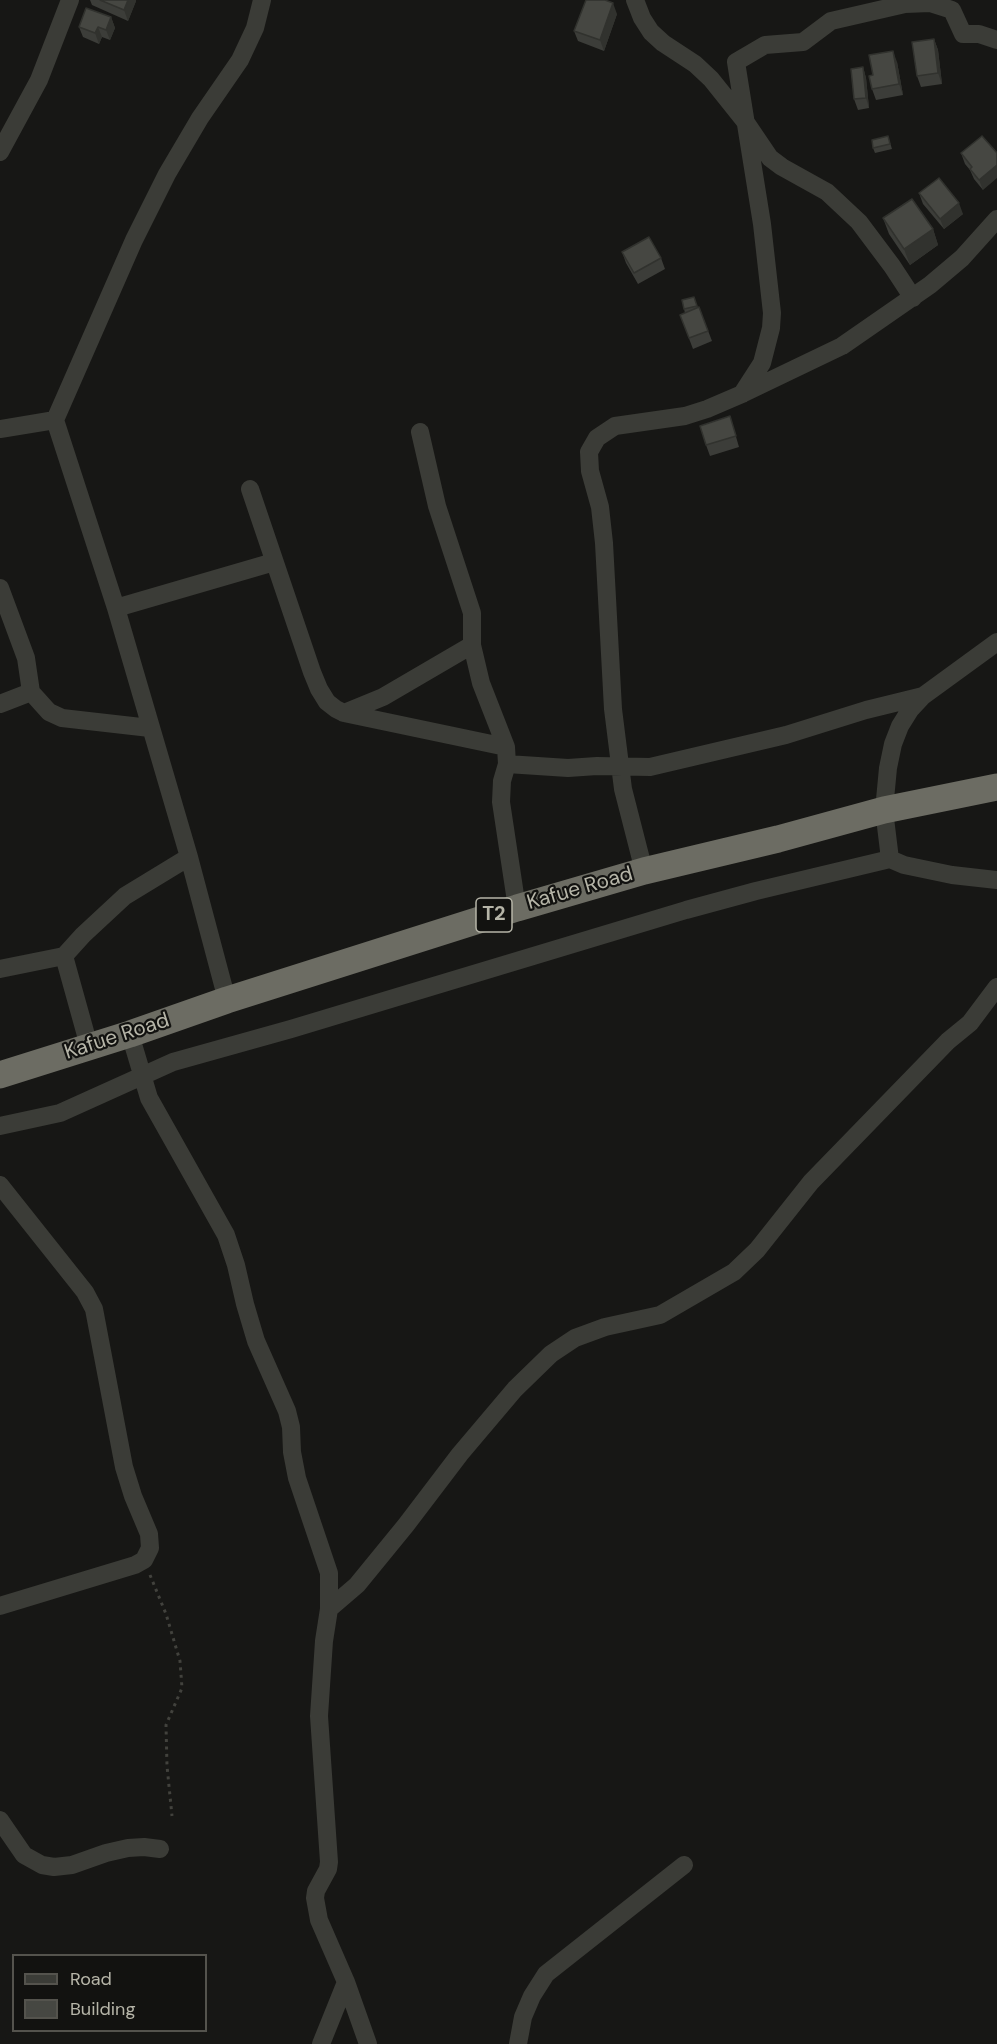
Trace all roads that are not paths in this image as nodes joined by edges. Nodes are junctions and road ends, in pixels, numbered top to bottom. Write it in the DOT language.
graph roads {
  1 [pos="70,0"];
  2 [pos="262,0"];
  3 [pos="635,0"];
  4 [pos="997,40"];
  5 [pos="747,124"];
  6 [pos="0,152"];
  7 [pos="997,219"];
  8 [pos="913,298"];
  9 [pos="742,394"];
  10 [pos="55,420"];
  11 [pos="0,429"];
  12 [pos="420,432"];
  13 [pos="250,489"];
  14 [pos="274,562"];
  15 [pos="0,588"];
  16 [pos="116,608"];
  17 [pos="997,642"];
  18 [pos="472,645"];
  19 [pos="31,692"];
  20 [pos="923,696"];
  21 [pos="0,704"];
  22 [pos="344,713"];
  23 [pos="150,728"];
  24 [pos="506,756"];
  25 [pos="620,768"];
  26 [pos="997,787"];
  27 [pos="884,810"];
  28 [pos="189,857"];
  29 [pos="890,859"];
  30 [pos="644,871"];
  31 [pos="997,880"];
  32 [pos="517,908"];
  33 [pos="64,956"];
  34 [pos="0,969"];
  35 [pos="997,987"];
  36 [pos="227,1000"];
  37 [pos="130,1034"];
  38 [pos="89,1046"];
  39 [pos="0,1075"];
  40 [pos="142,1076"];
  41 [pos="0,1126"];
  42 [pos="0,1185"];
  43 [pos="0,1606"];
  44 [pos="329,1609"];
  45 [pos="0,1820"];
  46 [pos="160,1849"];
  47 [pos="684,1865"];
  48 [pos="346,1982"];
  49 [pos="321,2044"];
  50 [pos="368,2044"];
  51 [pos="518,2044"];
  1 -- 6 [label="street"];
  2 -- 10 [label="street"];
  3 -- 5 [label="street"];
  4 -- 5 [label="street"];
  5 -- 8 [label="street"];
  5 -- 9 [label="street"];
  7 -- 8 [label="street"];
  8 -- 9 [label="street"];
  9 -- 25 [label="street"];
  10 -- 11 [label="street"];
  10 -- 16 [label="street"];
  12 -- 18 [label="street"];
  13 -- 14 [label="street"];
  14 -- 16 [label="street"];
  14 -- 22 [label="street"];
  15 -- 19 [label="street"];
  16 -- 23 [label="street"];
  17 -- 20 [label="street"];
  18 -- 22 [label="street"];
  18 -- 24 [label="street"];
  19 -- 21 [label="street"];
  19 -- 23 [label="street"];
  20 -- 25 [label="street"];
  20 -- 27 [label="street"];
  22 -- 24 [label="street"];
  23 -- 28 [label="street"];
  24 -- 25 [label="street"];
  24 -- 32 [label="street"];
  25 -- 30 [label="street"];
  26 -- 27 [label="highway, Kafue Road / T2"];
  27 -- 29 [label="street"];
  27 -- 30 [label="highway, Kafue Road / T2"];
  28 -- 33 [label="street"];
  28 -- 36 [label="street"];
  29 -- 31 [label="street"];
  29 -- 40 [label="street"];
  30 -- 32 [label="highway, Kafue Road / T2"];
  32 -- 36 [label="highway, Kafue Road / T2"];
  33 -- 34 [label="street"];
  33 -- 38 [label="street"];
  35 -- 44 [label="street"];
  36 -- 37 [label="highway, Kafue Road / T2"];
  37 -- 38 [label="highway, Kafue Road / T2"];
  37 -- 40 [label="street"];
  38 -- 39 [label="highway, Kafue Road / T2"];
  40 -- 41 [label="street"];
  40 -- 44 [label="street"];
  42 -- 43 [label="street"];
  44 -- 48 [label="street"];
  45 -- 46 [label="street"];
  47 -- 51 [label="street"];
  48 -- 49 [label="street"];
  48 -- 50 [label="street"];
}
